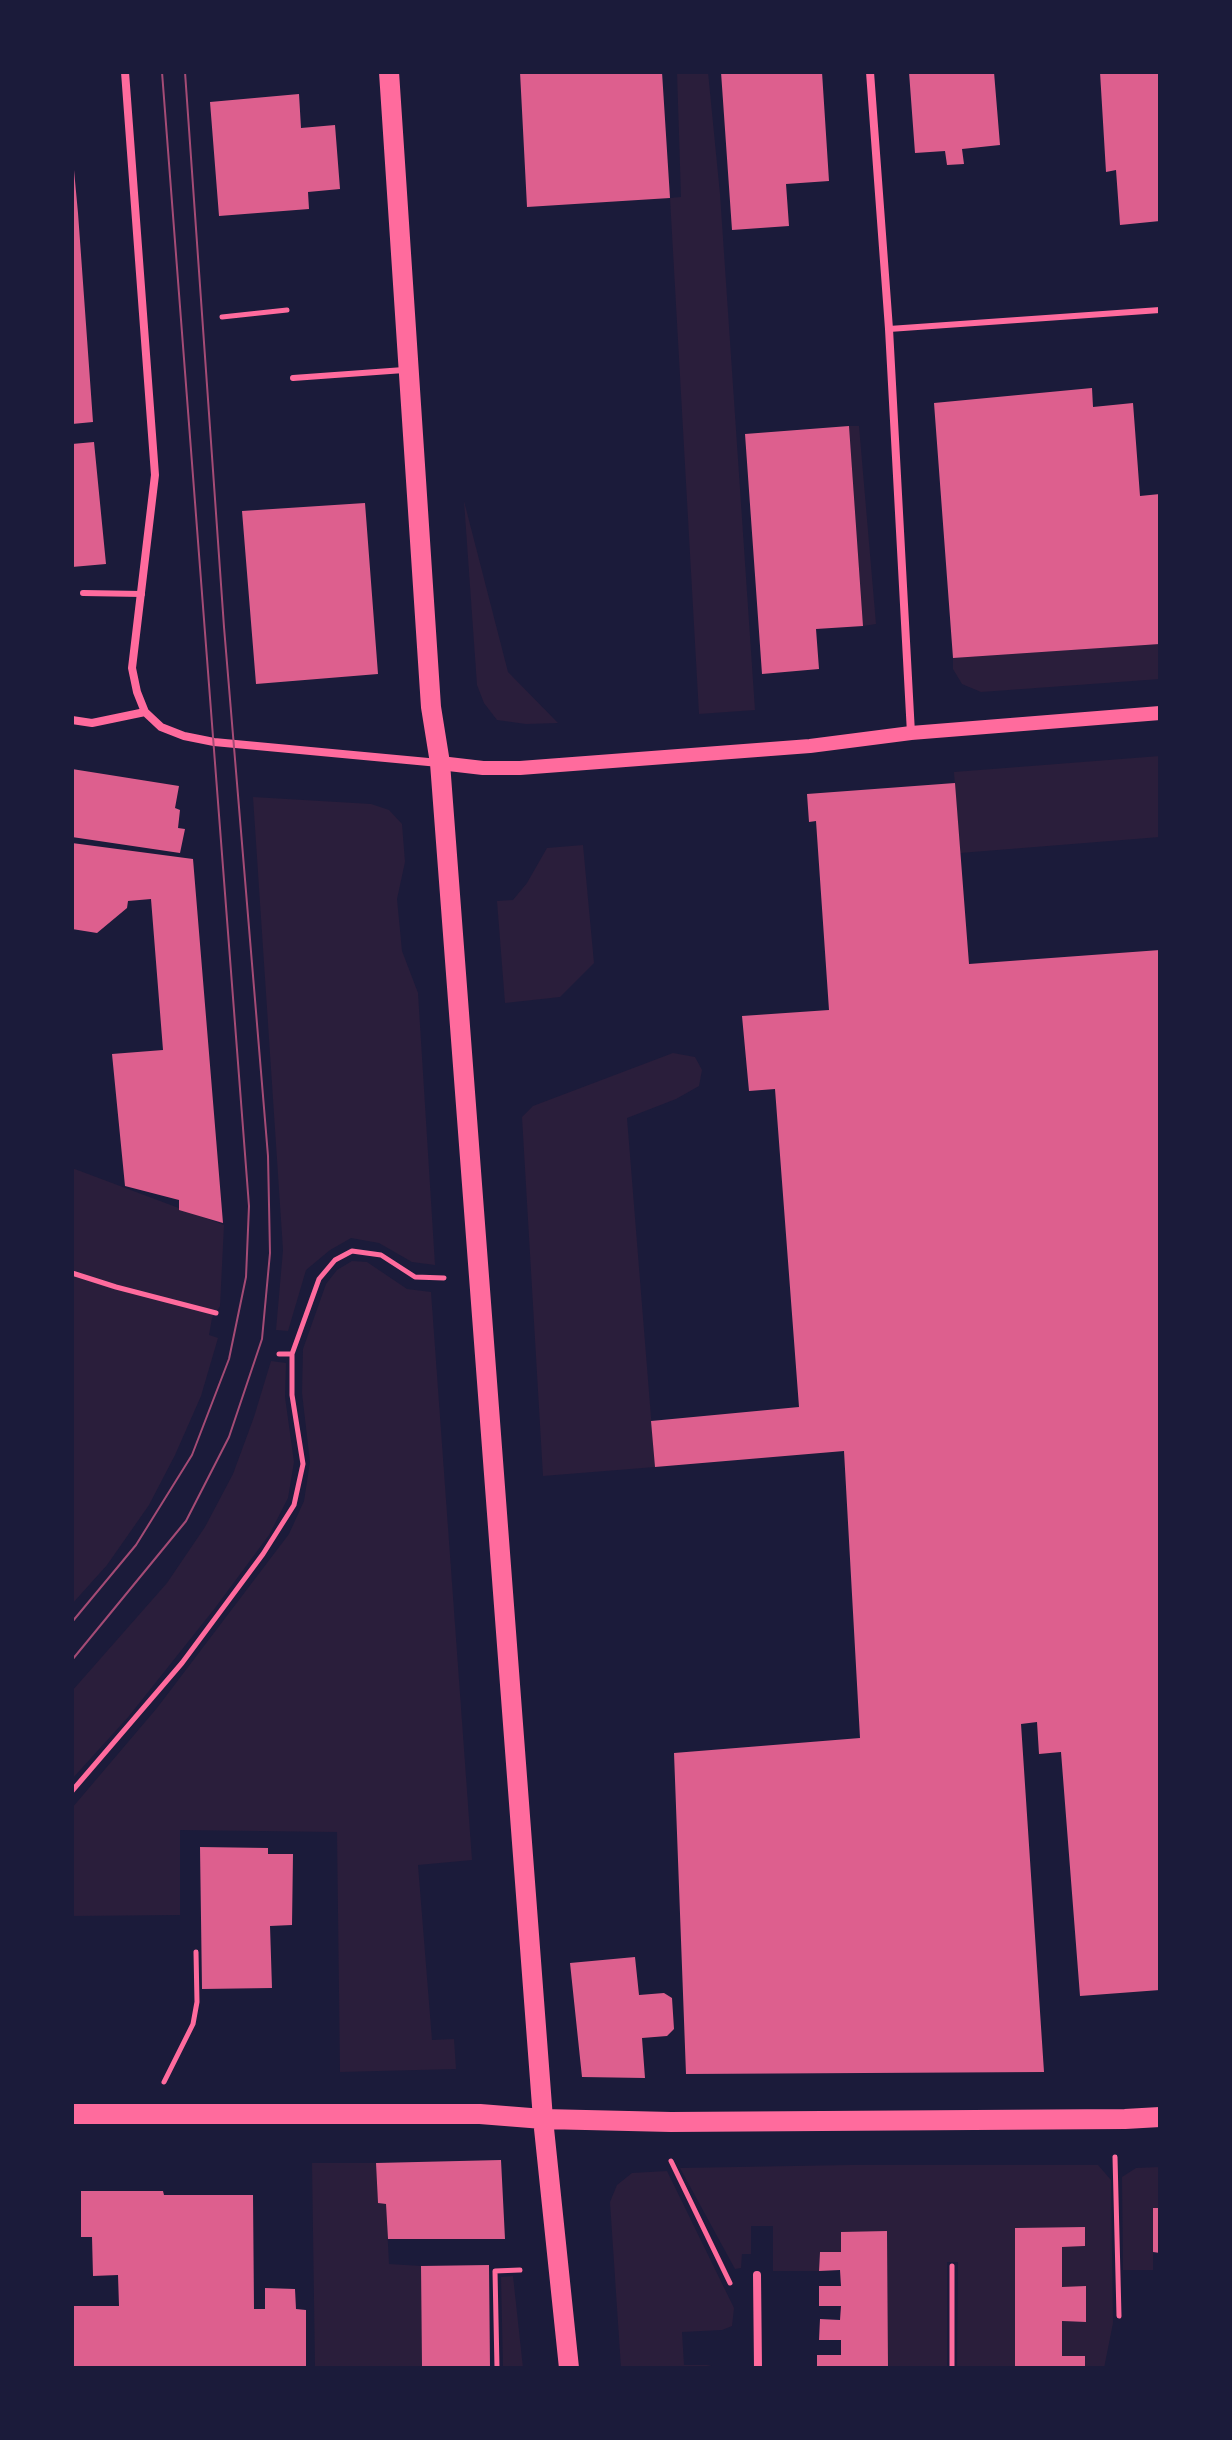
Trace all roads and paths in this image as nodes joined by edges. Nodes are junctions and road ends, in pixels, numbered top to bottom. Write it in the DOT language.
graph roads {
  1 [pos="125,72"];
  2 [pos="389,72"];
  3 [pos="870,72"];
  4 [pos="287,310"];
  5 [pos="1160,310"];
  6 [pos="222,317"];
  7 [pos="889,329"];
  8 [pos="408,369"];
  9 [pos="293,378"];
  10 [pos="83,593"];
  11 [pos="142,594"];
  12 [pos="145,712"];
  13 [pos="1160,713"];
  14 [pos="72,720"];
  15 [pos="911,733"];
  16 [pos="440,763"];
  17 [pos="72,1273"];
  18 [pos="444,1278"];
  19 [pos="216,1313"];
  20 [pos="279,1354"];
  21 [pos="292,1354"];
  22 [pos="72,1791"];
  23 [pos="196,1952"];
  24 [pos="164,2082"];
  25 [pos="72,2114"];
  26 [pos="1160,2117"];
  27 [pos="543,2119"];
  28 [pos="1115,2157"];
  29 [pos="671,2161"];
  30 [pos="952,2266"];
  31 [pos="520,2270"];
  32 [pos="757,2275"];
  33 [pos="757,2294"];
  34 [pos="1119,2316"];
  35 [pos="497,2368"];
  36 [pos="569,2368"];
  37 [pos="758,2368"];
  38 [pos="952,2368"];
  1 -- 11 [label="street"];
  2 -- 8 [label="main road"];
  3 -- 7 [label="street"];
  4 -- 6 [label="path"];
  5 -- 7 [label="lane"];
  7 -- 15 [label="street"];
  8 -- 9 [label="lane"];
  8 -- 16 [label="main road"];
  10 -- 11 [label="lane"];
  11 -- 12 [label="street"];
  12 -- 14 [label="street"];
  12 -- 16 [label="street"];
  13 -- 15 [label="street"];
  15 -- 16 [label="street"];
  16 -- 27 [label="main road"];
  17 -- 19 [label="path"];
  18 -- 21 [label="path"];
  20 -- 21 [label="path"];
  21 -- 22 [label="path"];
  23 -- 24 [label="path"];
  25 -- 27 [label="main road"];
  26 -- 27 [label="main road"];
  27 -- 36 [label="main road"];
  28 -- 34 [label="path"];
  29 -- 33 [label="path"];
  30 -- 38 [label="path"];
  31 -- 35 [label="path"];
  32 -- 33 [label="street"];
  33 -- 37 [label="street"];
}
